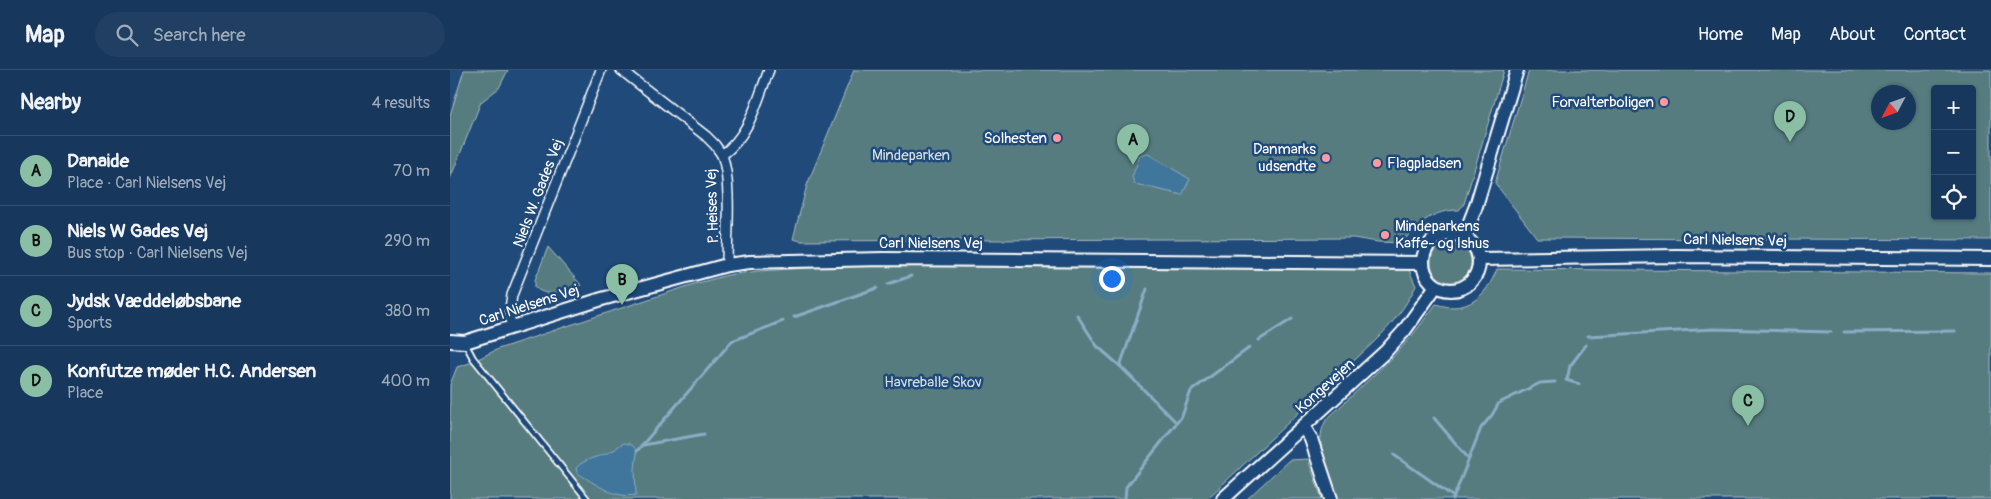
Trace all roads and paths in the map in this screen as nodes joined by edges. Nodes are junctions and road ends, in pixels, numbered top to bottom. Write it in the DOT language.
graph roads {
  1 [pos="601,70"];
  2 [pos="621,70"];
  3 [pos="769,70"];
  4 [pos="1517,70"];
  5 [pos="722,155"];
  6 [pos="1464,237"];
  7 [pos="1479,259"];
  8 [pos="1991,259"];
  9 [pos="1423,263"];
  10 [pos="727,265"];
  11 [pos="1436,286"];
  12 [pos="512,327"];
  13 [pos="450,341"];
  14 [pos="465,342"];
  15 [pos="1304,427"];
  16 [pos="587,499"];
  17 [pos="1223,499"];
  18 [pos="1331,499"];
  1 -- 12 [label="street, Niels W. Gades Vej"];
  2 -- 5 [label="street"];
  3 -- 5 [label="street, P. Heises Vej"];
  4 -- 6 [label="street"];
  5 -- 10 [label="street, P. Heises Vej"];
  6 -- 7 [label="street"];
  6 -- 9 [label="street"];
  7 -- 8 [label="street, Carl Nielsens Vej"];
  7 -- 11 [label="street"];
  9 -- 10 [label="street, Carl Nielsens Vej"];
  9 -- 11 [label="street"];
  10 -- 12 [label="street, Carl Nielsens Vej"];
  11 -- 15 [label="street, Kongevejen"];
  12 -- 14 [label="street, Carl Nielsens Vej"];
  13 -- 14 [label="street, Carl Nielsens Vej"];
  14 -- 16 [label="lane"];
  15 -- 17 [label="street, Kongevejen"];
  15 -- 18 [label="street"];
}
